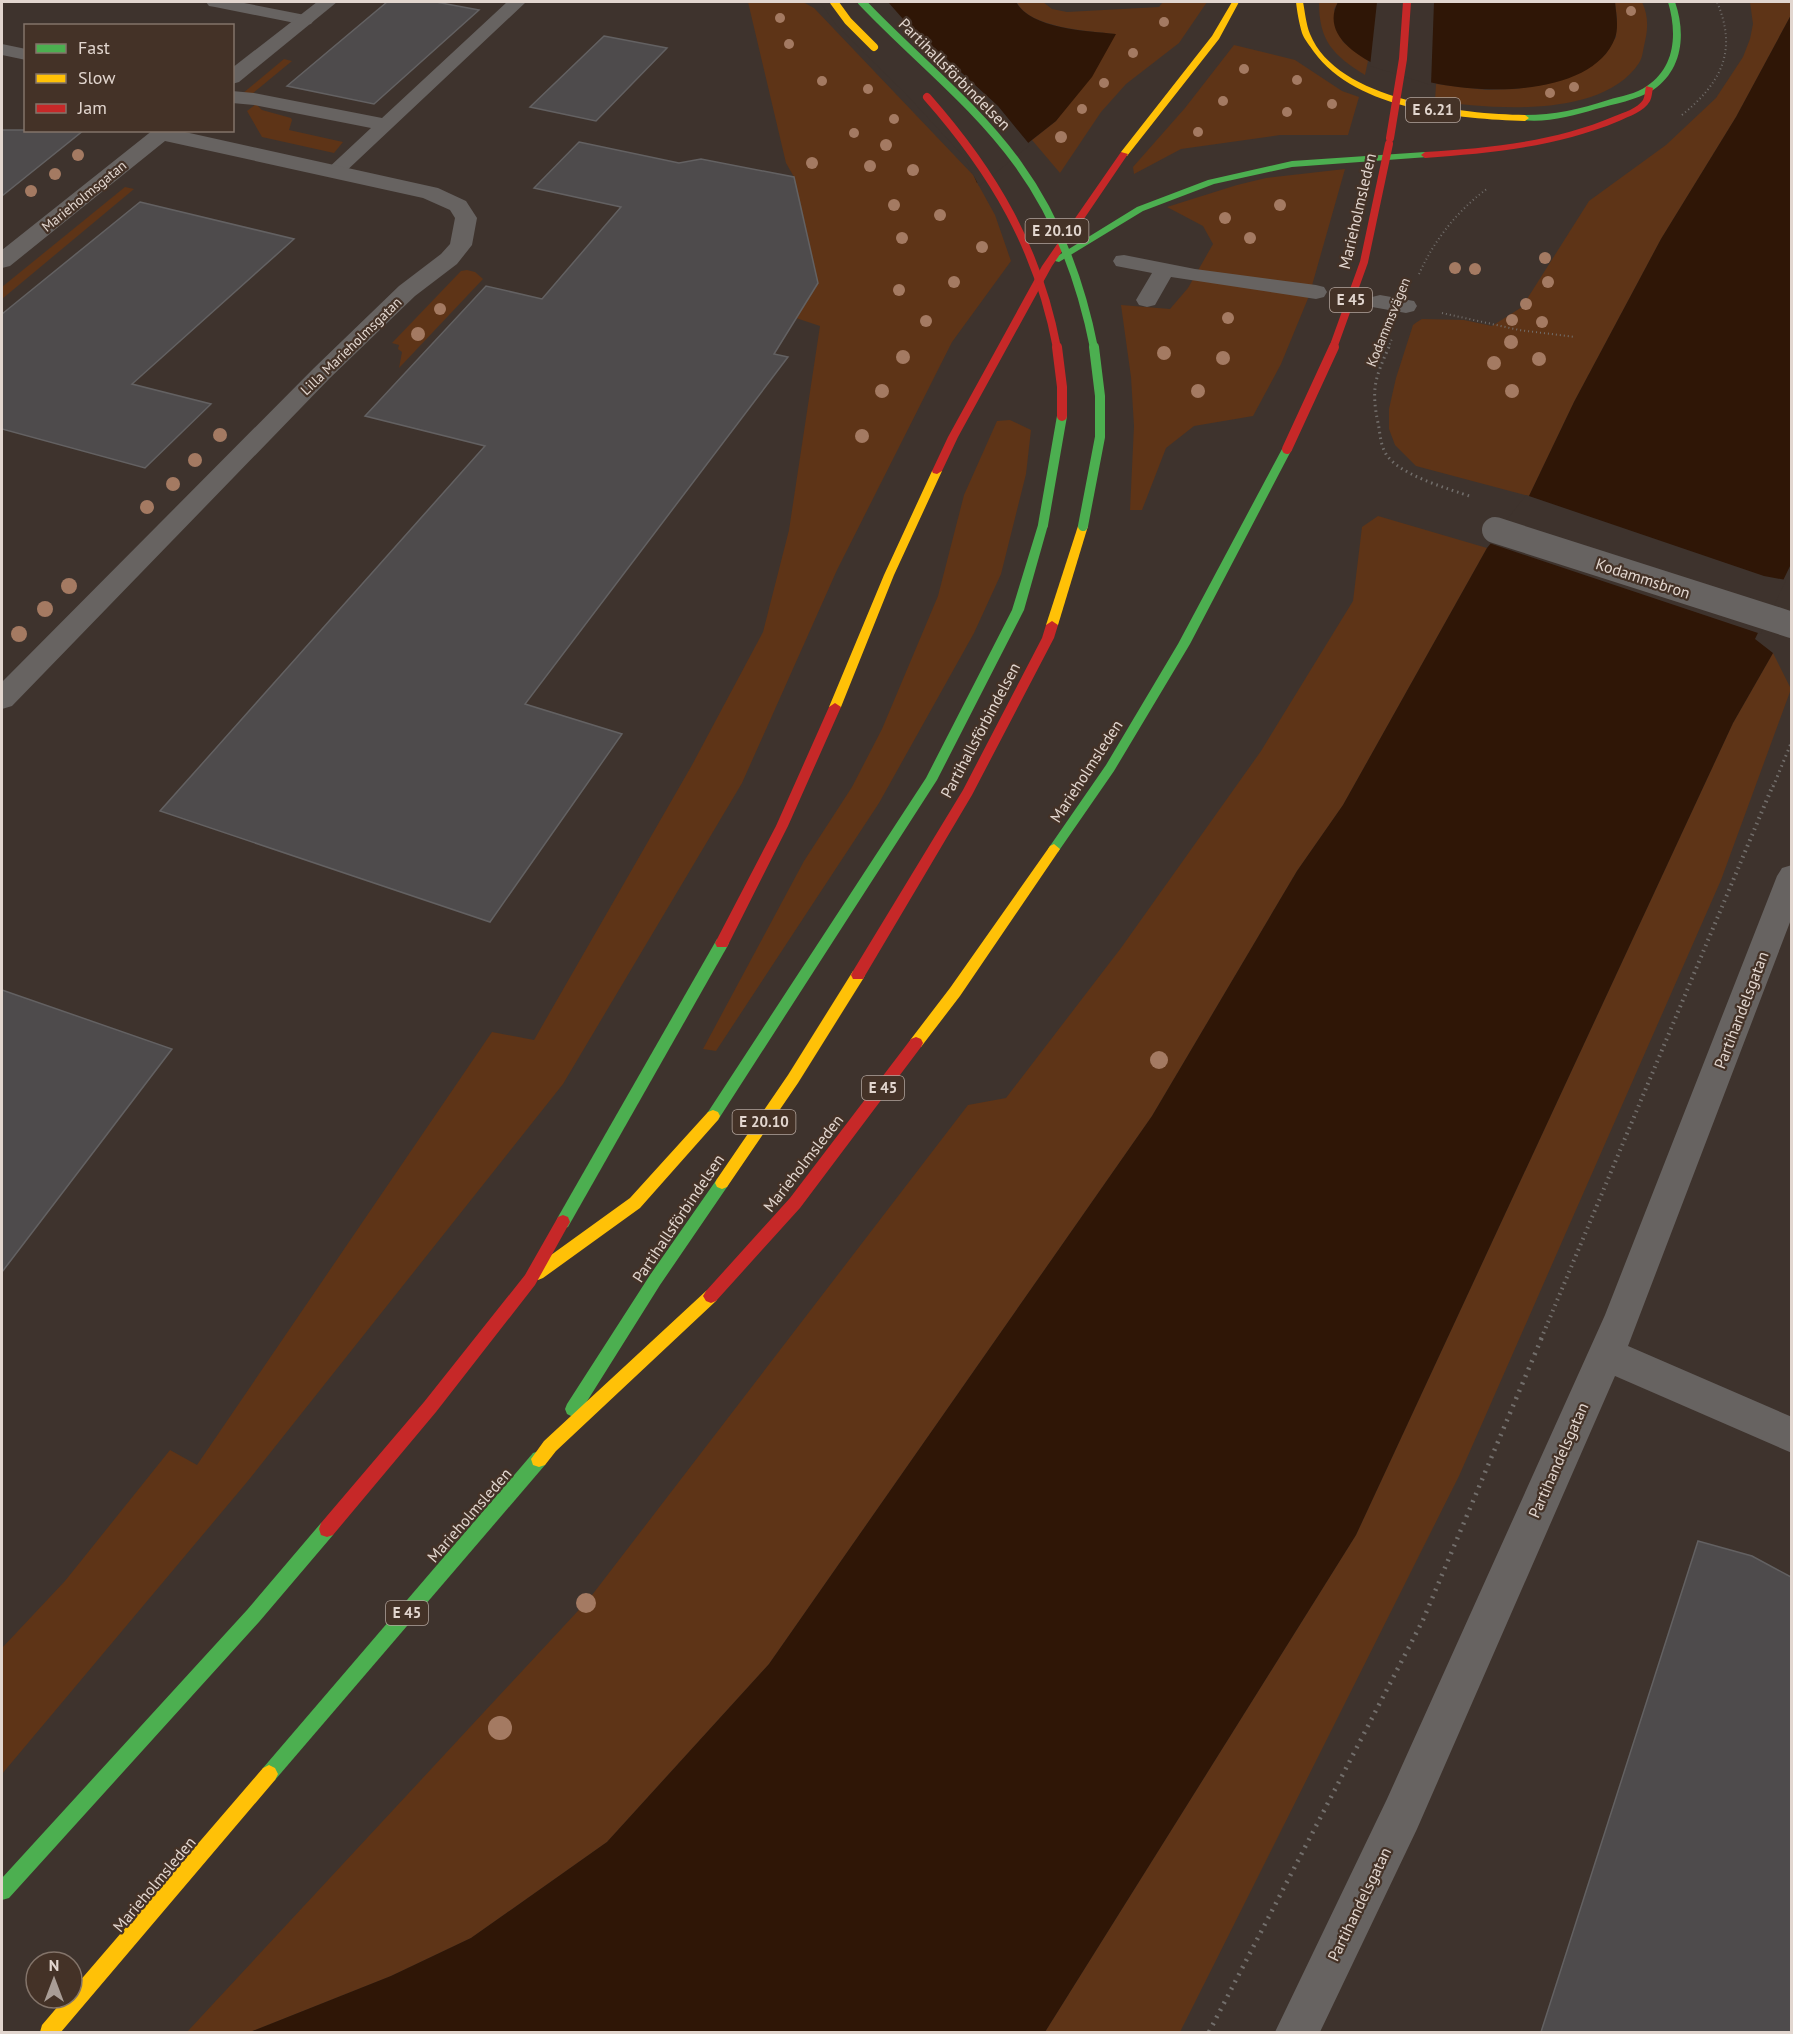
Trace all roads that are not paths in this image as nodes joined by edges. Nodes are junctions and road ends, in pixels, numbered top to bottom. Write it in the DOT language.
graph roads {
  1 [pos="215,2"];
  2 [pos="328,2"];
  3 [pos="517,2"];
  4 [pos="834,2"];
  5 [pos="862,2"];
  6 [pos="1235,2"];
  7 [pos="1299,2"];
  8 [pos="1407,2"];
  9 [pos="1672,2"];
  10 [pos="305,20"];
  11 [pos="2,50"];
  12 [pos="24,55"];
  13 [pos="884,56"];
  14 [pos="234,76"];
  15 [pos="918,88"];
  16 [pos="1649,88"];
  17 [pos="234,98"];
  18 [pos="386,125"];
  19 [pos="164,132"];
  20 [pos="335,171"];
  21 [pos="2,261"];
  22 [pos="1124,261"];
  23 [pos="1047,266"];
  24 [pos="1165,269"];
  25 [pos="1316,292"];
  26 [pos="1147,300"];
  27 [pos="1380,302"];
  28 [pos="1406,306"];
  29 [pos="1495,530"];
  30 [pos="1791,626"];
  31 [pos="2,699"];
  32 [pos="1791,876"];
  33 [pos="530,1280"];
  34 [pos="1605,1354"];
  35 [pos="1791,1435"];
  36 [pos="550,1446"];
  37 [pos="2,1891"];
  38 [pos="49,2032"];
  39 [pos="1297,2032"];
  1 -- 10 [label="lane"];
  2 -- 10 [label="street"];
  3 -- 18 [label="lane"];
  4 -- 13 [label="highway, bridge"];
  5 -- 36 [label="highway, Partihallsförbindelsen / E 20.10, bridge"];
  6 -- 23 [label="highway"];
  7 -- 16 [label="highway, E 6.21"];
  8 -- 36 [label="highway, Marieholmsleden / E 45, bridge"];
  9 -- 16 [label="highway, E 6.21"];
  10 -- 14 [label="street"];
  11 -- 12 [label="lane"];
  15 -- 33 [label="highway, Partihallsförbindelsen, bridge"];
  16 -- 23 [label="highway"];
  17 -- 18 [label="lane"];
  18 -- 20 [label="lane"];
  19 -- 20 [label="street, Lilla Marieholmsgatan"];
  19 -- 21 [label="street, Marieholmsgatan"];
  20 -- 31 [label="street, Lilla Marieholmsgatan"];
  22 -- 24 [label="lane"];
  23 -- 33 [label="highway"];
  24 -- 25 [label="lane"];
  24 -- 26 [label="lane"];
  27 -- 28 [label="lane"];
  29 -- 30 [label="lane, Kodammsbron, bridge"];
  32 -- 34 [label="lane, Partihandelsgatan"];
  33 -- 37 [label="highway"];
  34 -- 35 [label="lane"];
  34 -- 39 [label="lane, Partihandelsgatan"];
  36 -- 38 [label="highway, Marieholmsleden / E 45"];
}
